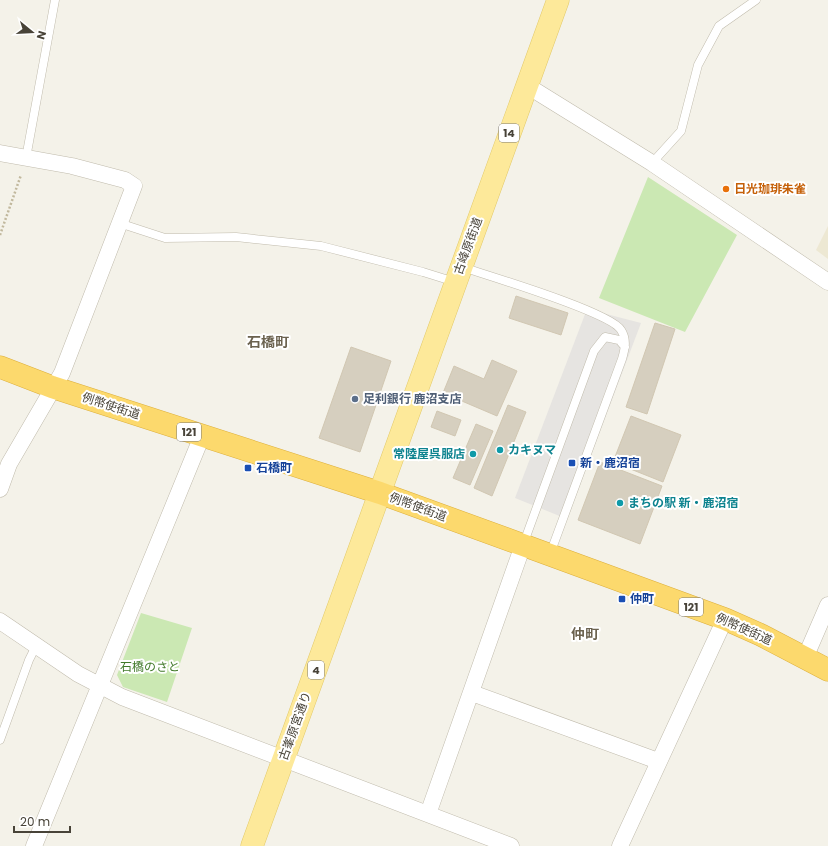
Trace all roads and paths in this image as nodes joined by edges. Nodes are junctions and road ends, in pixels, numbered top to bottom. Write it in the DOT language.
graph roads {
  1 [pos="55,0"];
  2 [pos="558,0"];
  3 [pos="756,0"];
  4 [pos="526,85"];
  5 [pos="0,153"];
  6 [pos="26,158"];
  7 [pos="652,163"];
  8 [pos="119,224"];
  9 [pos="0,235"];
  10 [pos="458,274"];
  11 [pos="828,282"];
  12 [pos="625,347"];
  13 [pos="0,367"];
  14 [pos="52,387"];
  15 [pos="202,436"];
  16 [pos="0,489"];
  17 [pos="380,493"];
  18 [pos="523,545"];
  19 [pos="549,555"];
  20 [pos="828,605"];
  21 [pos="725,619"];
  22 [pos="0,621"];
  23 [pos="36,646"];
  24 [pos="805,658"];
  25 [pos="828,670"];
  26 [pos="99,687"];
  27 [pos="472,693"];
  28 [pos="0,740"];
  29 [pos="284,758"];
  30 [pos="658,761"];
  31 [pos="428,814"];
  32 [pos="34,846"];
  33 [pos="252,846"];
  34 [pos="511,846"];
  35 [pos="620,846"];
  1 -- 6 [label="lane"];
  2 -- 4 [label="main road, 古峰原街道 / 14"];
  3 -- 7 [label="lane"];
  4 -- 7 [label="street"];
  4 -- 10 [label="main road, 古峰原街道 / 14"];
  5 -- 6 [label="street"];
  6 -- 8 [label="street"];
  6 -- 9 [label="path"];
  7 -- 11 [label="street"];
  8 -- 10 [label="lane"];
  8 -- 14 [label="street"];
  10 -- 12 [label="lane"];
  10 -- 17 [label="main road, 古峰原街道 / 14"];
  12 -- 18 [label="lane"];
  12 -- 19 [label="lane"];
  13 -- 14 [label="highway, 例幣使街道 / 121"];
  14 -- 15 [label="highway, 例幣使街道 / 121"];
  14 -- 16 [label="street"];
  15 -- 17 [label="highway, 例幣使街道 / 121"];
  15 -- 26 [label="street"];
  17 -- 18 [label="highway, 例幣使街道 / 121"];
  17 -- 29 [label="main road, 古峯原宮通り / 4"];
  18 -- 19 [label="highway, 例幣使街道 / 121"];
  18 -- 27 [label="street"];
  19 -- 21 [label="highway, 例幣使街道 / 121"];
  20 -- 24 [label="street"];
  21 -- 24 [label="highway, 例幣使街道 / 121"];
  21 -- 30 [label="street"];
  22 -- 23 [label="street"];
  23 -- 26 [label="street"];
  23 -- 28 [label="lane"];
  24 -- 25 [label="highway, 例幣使街道 / 121"];
  26 -- 29 [label="street"];
  26 -- 32 [label="street"];
  27 -- 30 [label="street"];
  27 -- 31 [label="street"];
  29 -- 31 [label="street"];
  29 -- 33 [label="main road, 古峯原宮通り / 4"];
  30 -- 35 [label="street"];
  31 -- 34 [label="street"];
}
